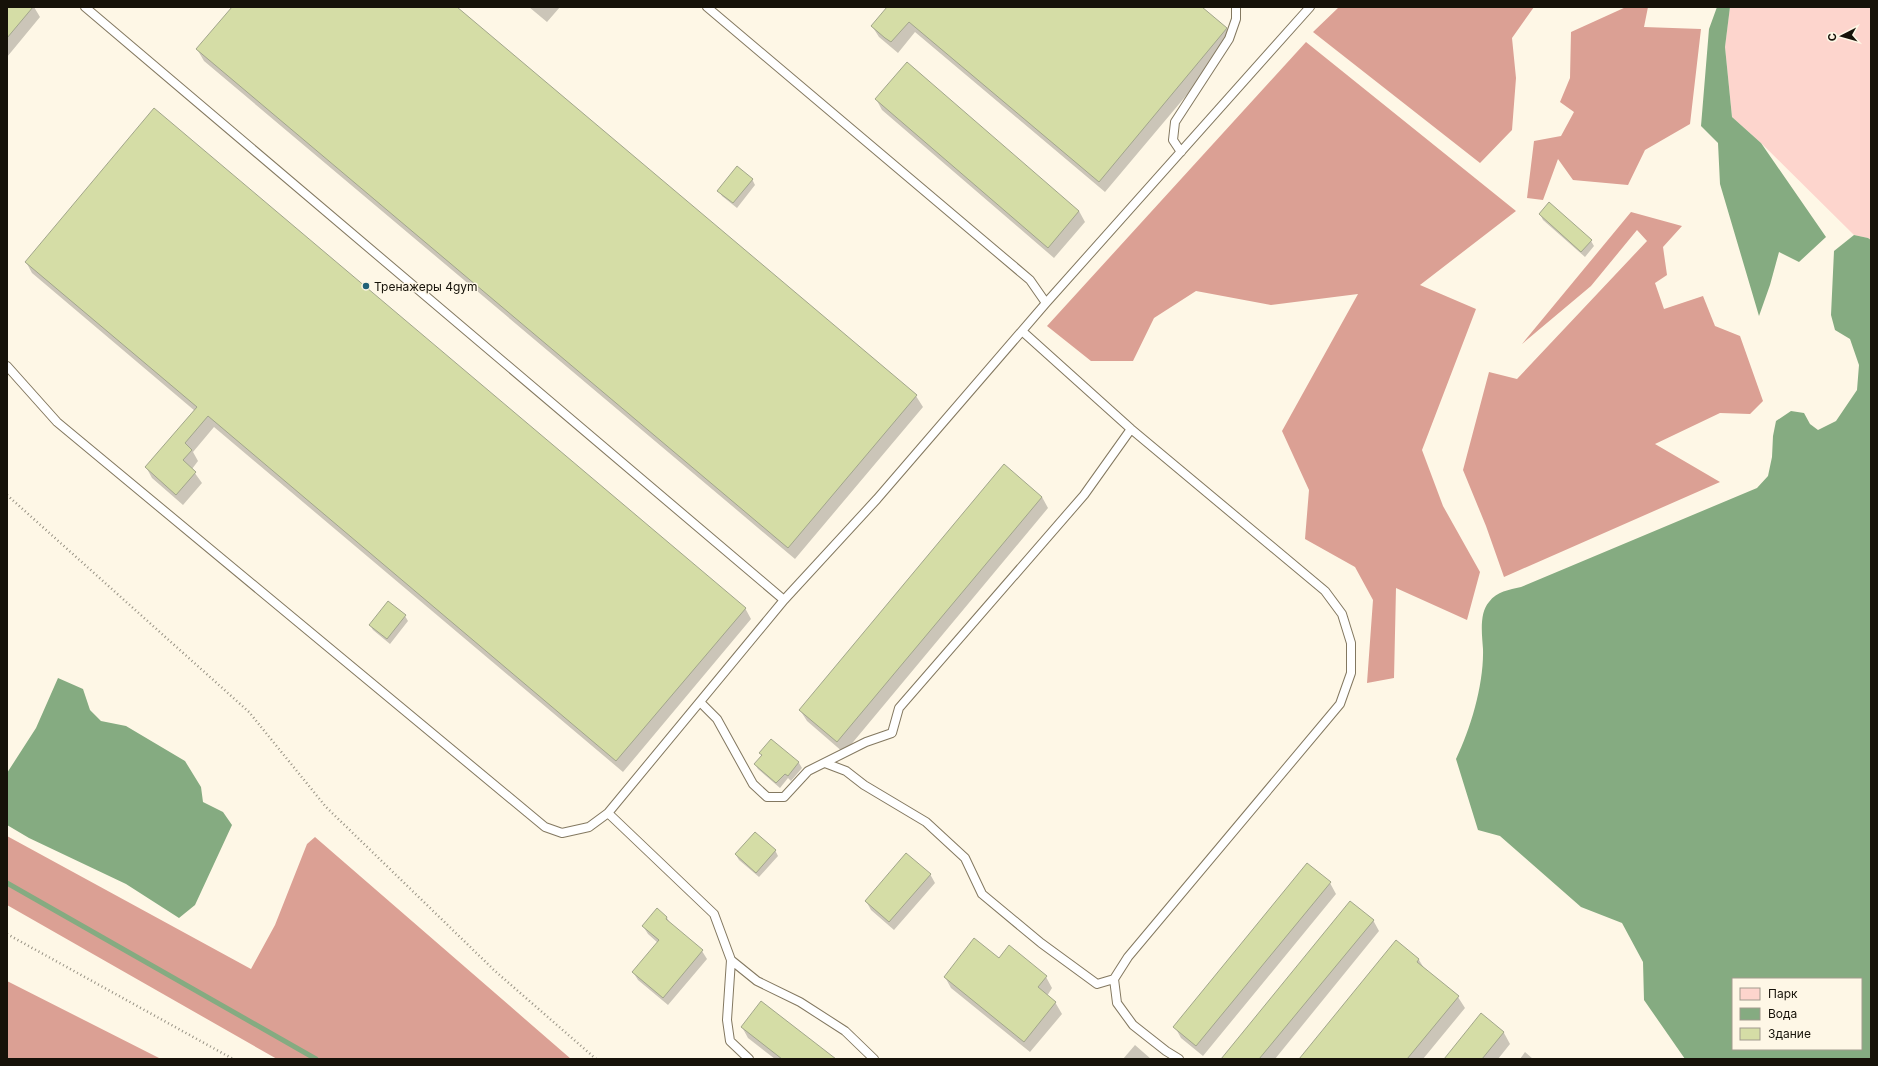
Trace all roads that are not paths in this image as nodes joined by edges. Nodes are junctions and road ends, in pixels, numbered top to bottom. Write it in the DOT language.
graph roads {
  1 [pos="85,7"];
  2 [pos="707,7"];
  3 [pos="1236,7"];
  4 [pos="1310,7"];
  5 [pos="1181,152"];
  6 [pos="1046,303"];
  7 [pos="1022,331"];
  8 [pos="7,366"];
  9 [pos="1130,429"];
  10 [pos="784,600"];
  11 [pos="700,702"];
  12 [pos="825,763"];
  13 [pos="608,813"];
  14 [pos="731,960"];
  15 [pos="1114,979"];
  16 [pos="749,1059"];
  17 [pos="874,1059"];
  18 [pos="1179,1059"];
  1 -- 10 [label="lane"];
  2 -- 6 [label="lane"];
  3 -- 5 [label="lane"];
  4 -- 5 [label="lane"];
  5 -- 6 [label="lane"];
  6 -- 7 [label="lane"];
  7 -- 9 [label="lane"];
  7 -- 10 [label="lane"];
  8 -- 13 [label="lane"];
  9 -- 12 [label="lane"];
  9 -- 15 [label="lane"];
  10 -- 11 [label="lane"];
  11 -- 12 [label="lane"];
  11 -- 13 [label="lane"];
  12 -- 15 [label="lane"];
  13 -- 14 [label="lane"];
  14 -- 16 [label="lane"];
  14 -- 17 [label="lane"];
  15 -- 18 [label="lane"];
}
